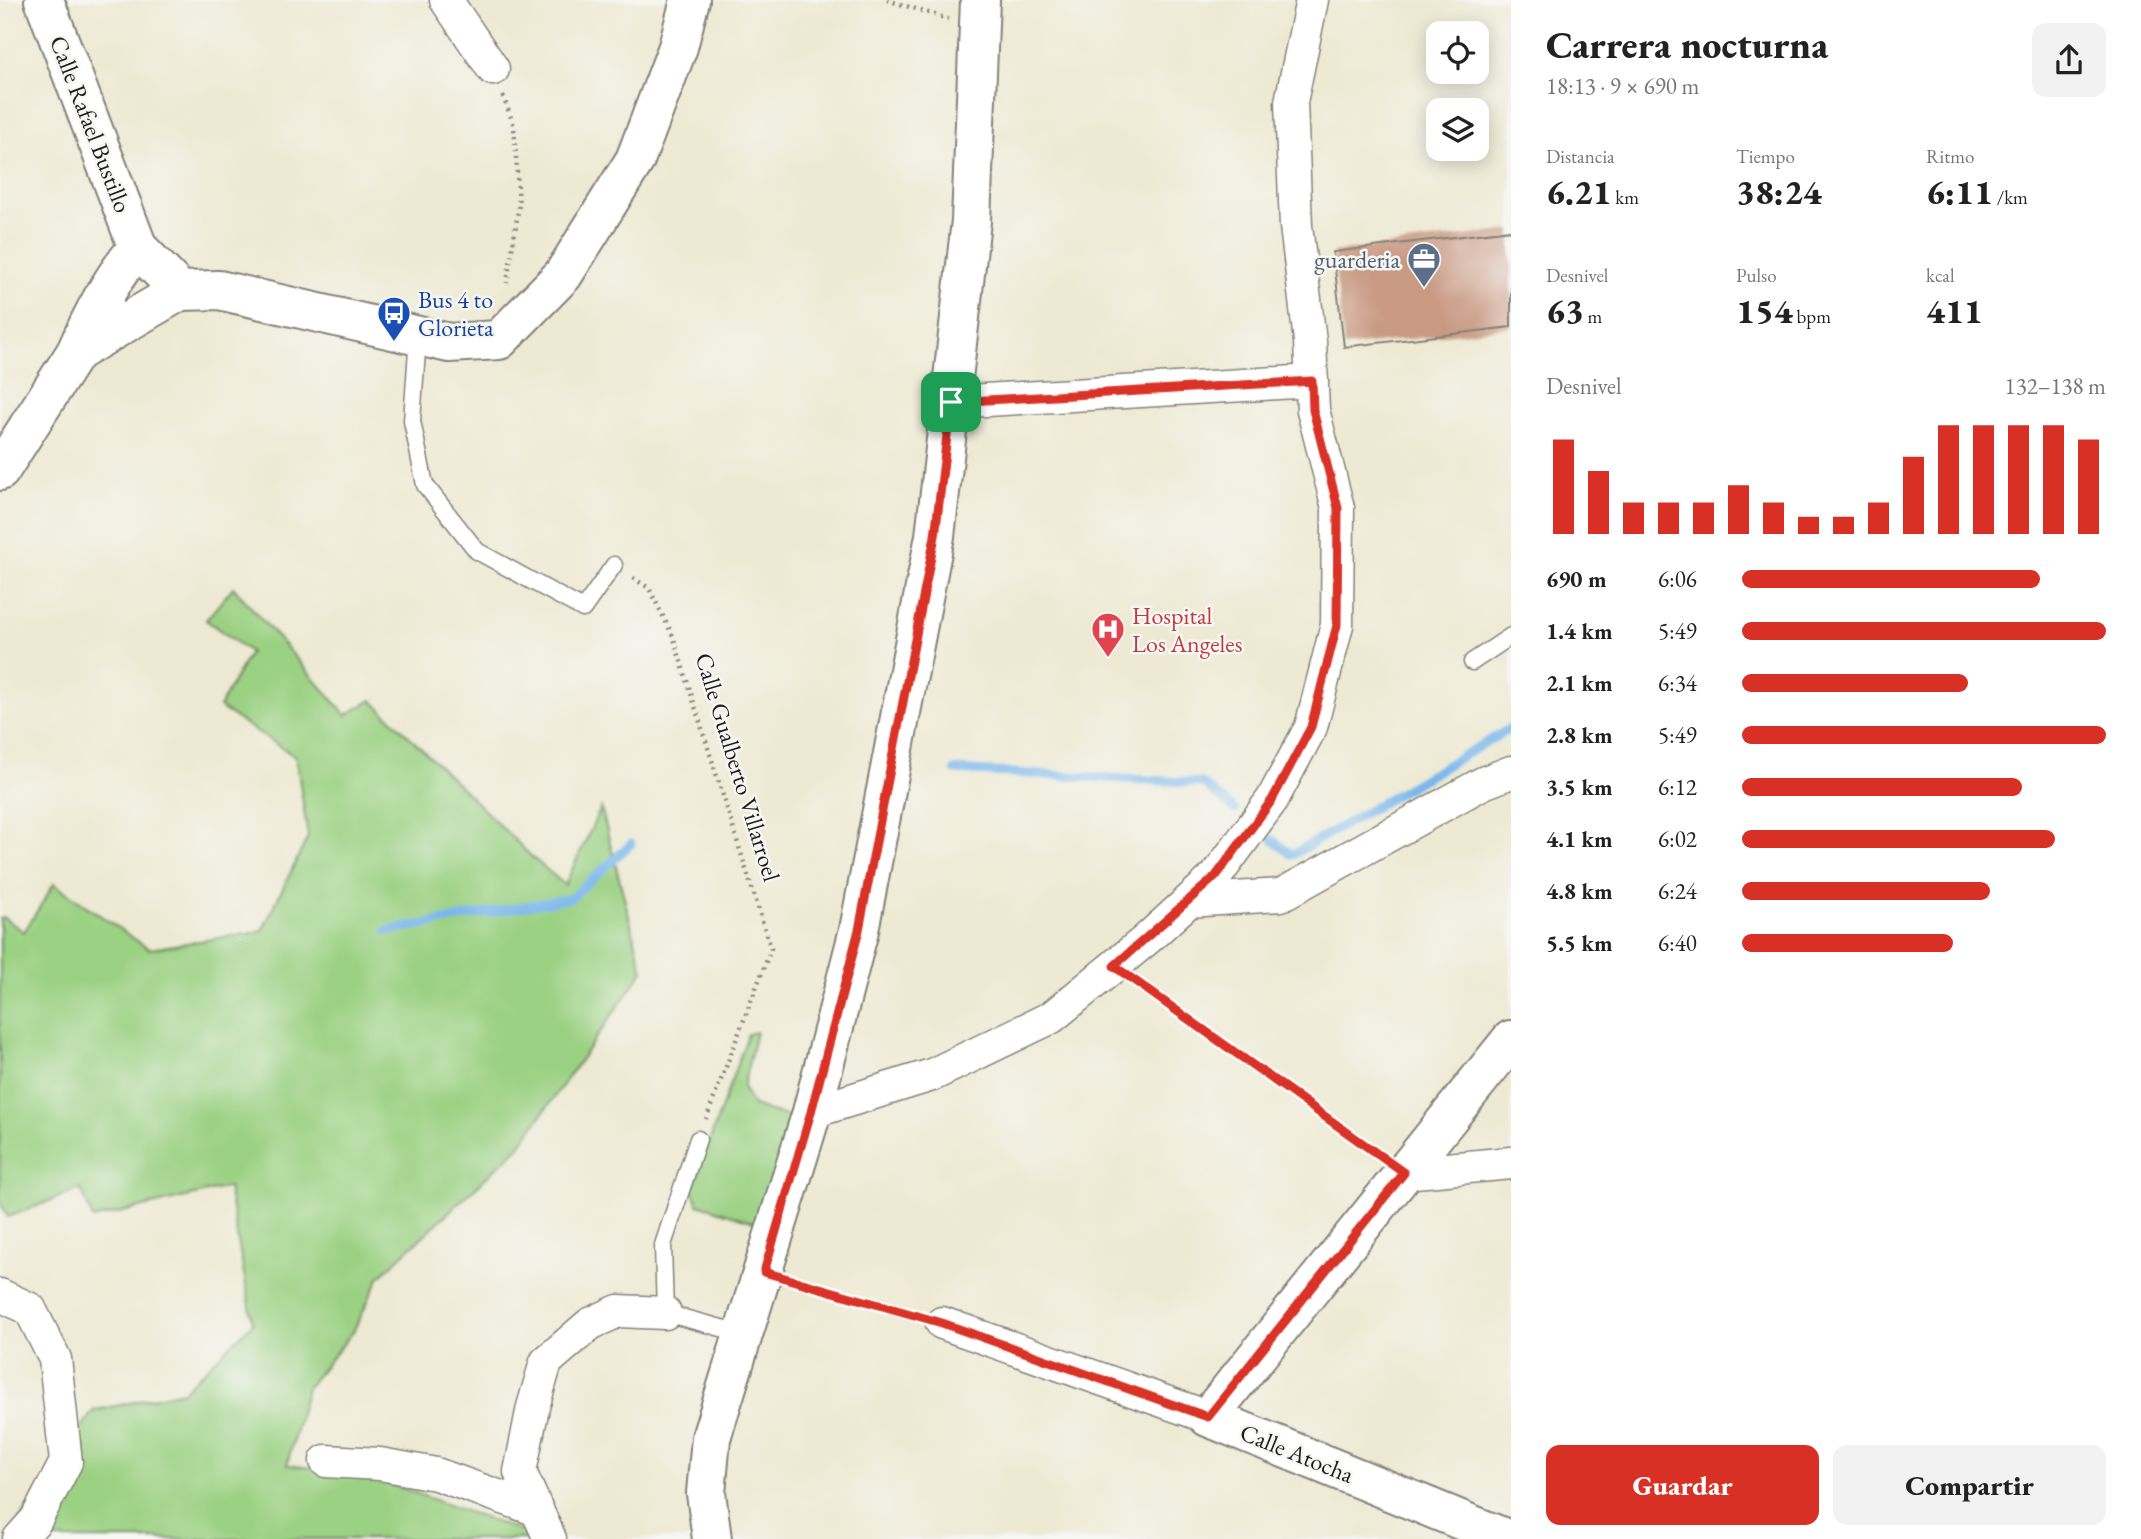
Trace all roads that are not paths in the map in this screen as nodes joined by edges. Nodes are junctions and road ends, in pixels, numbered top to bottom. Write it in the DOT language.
graph roads {
  1 [pos="44,0"];
  2 [pos="446,0"];
  3 [pos="690,0"];
  4 [pos="1312,0"];
  5 [pos="979,14"];
  6 [pos="493,69"];
  7 [pos="138,248"];
  8 [pos="180,291"];
  9 [pos="418,336"];
  10 [pos="76,352"];
  11 [pos="1312,381"];
  12 [pos="951,402"];
  13 [pos="0,471"];
  14 [pos="614,565"];
  15 [pos="1511,636"];
  16 [pos="1472,663"];
  17 [pos="1511,772"];
  18 [pos="1189,901"];
  19 [pos="1511,1040"];
  20 [pos="811,1112"];
  21 [pos="698,1139"];
  22 [pos="1511,1163"];
  23 [pos="1404,1173"];
  24 [pos="0,1294"];
  25 [pos="665,1313"];
  26 [pos="942,1323"];
  27 [pos="744,1334"];
  28 [pos="1208,1417"];
  29 [pos="326,1461"];
  30 [pos="537,1510"];
  31 [pos="19,1539"];
  32 [pos="550,1539"];
  33 [pos="712,1539"];
  34 [pos="1507,1539"];
  1 -- 7 [label="main road, Calle Rafael Bustillo"];
  2 -- 6 [label="street"];
  3 -- 9 [label="main road"];
  4 -- 11 [label="street"];
  5 -- 12 [label="main road"];
  7 -- 8 [label="main road"];
  7 -- 10 [label="main road"];
  8 -- 9 [label="main road"];
  8 -- 10 [label="main road"];
  9 -- 14 [label="lane"];
  10 -- 13 [label="main road"];
  11 -- 12 [label="street"];
  11 -- 18 [label="street"];
  12 -- 20 [label="main road"];
  15 -- 16 [label="lane"];
  17 -- 18 [label="street"];
  18 -- 20 [label="street"];
  19 -- 23 [label="main road"];
  20 -- 27 [label="main road"];
  21 -- 25 [label="lane"];
  22 -- 23 [label="street"];
  23 -- 28 [label="main road"];
  24 -- 31 [label="street"];
  25 -- 27 [label="lane"];
  25 -- 30 [label="street"];
  26 -- 28 [label="street, Calle Atocha"];
  27 -- 33 [label="main road"];
  28 -- 34 [label="main road, Calle Atocha"];
  29 -- 30 [label="street"];
  30 -- 32 [label="street"];
}
